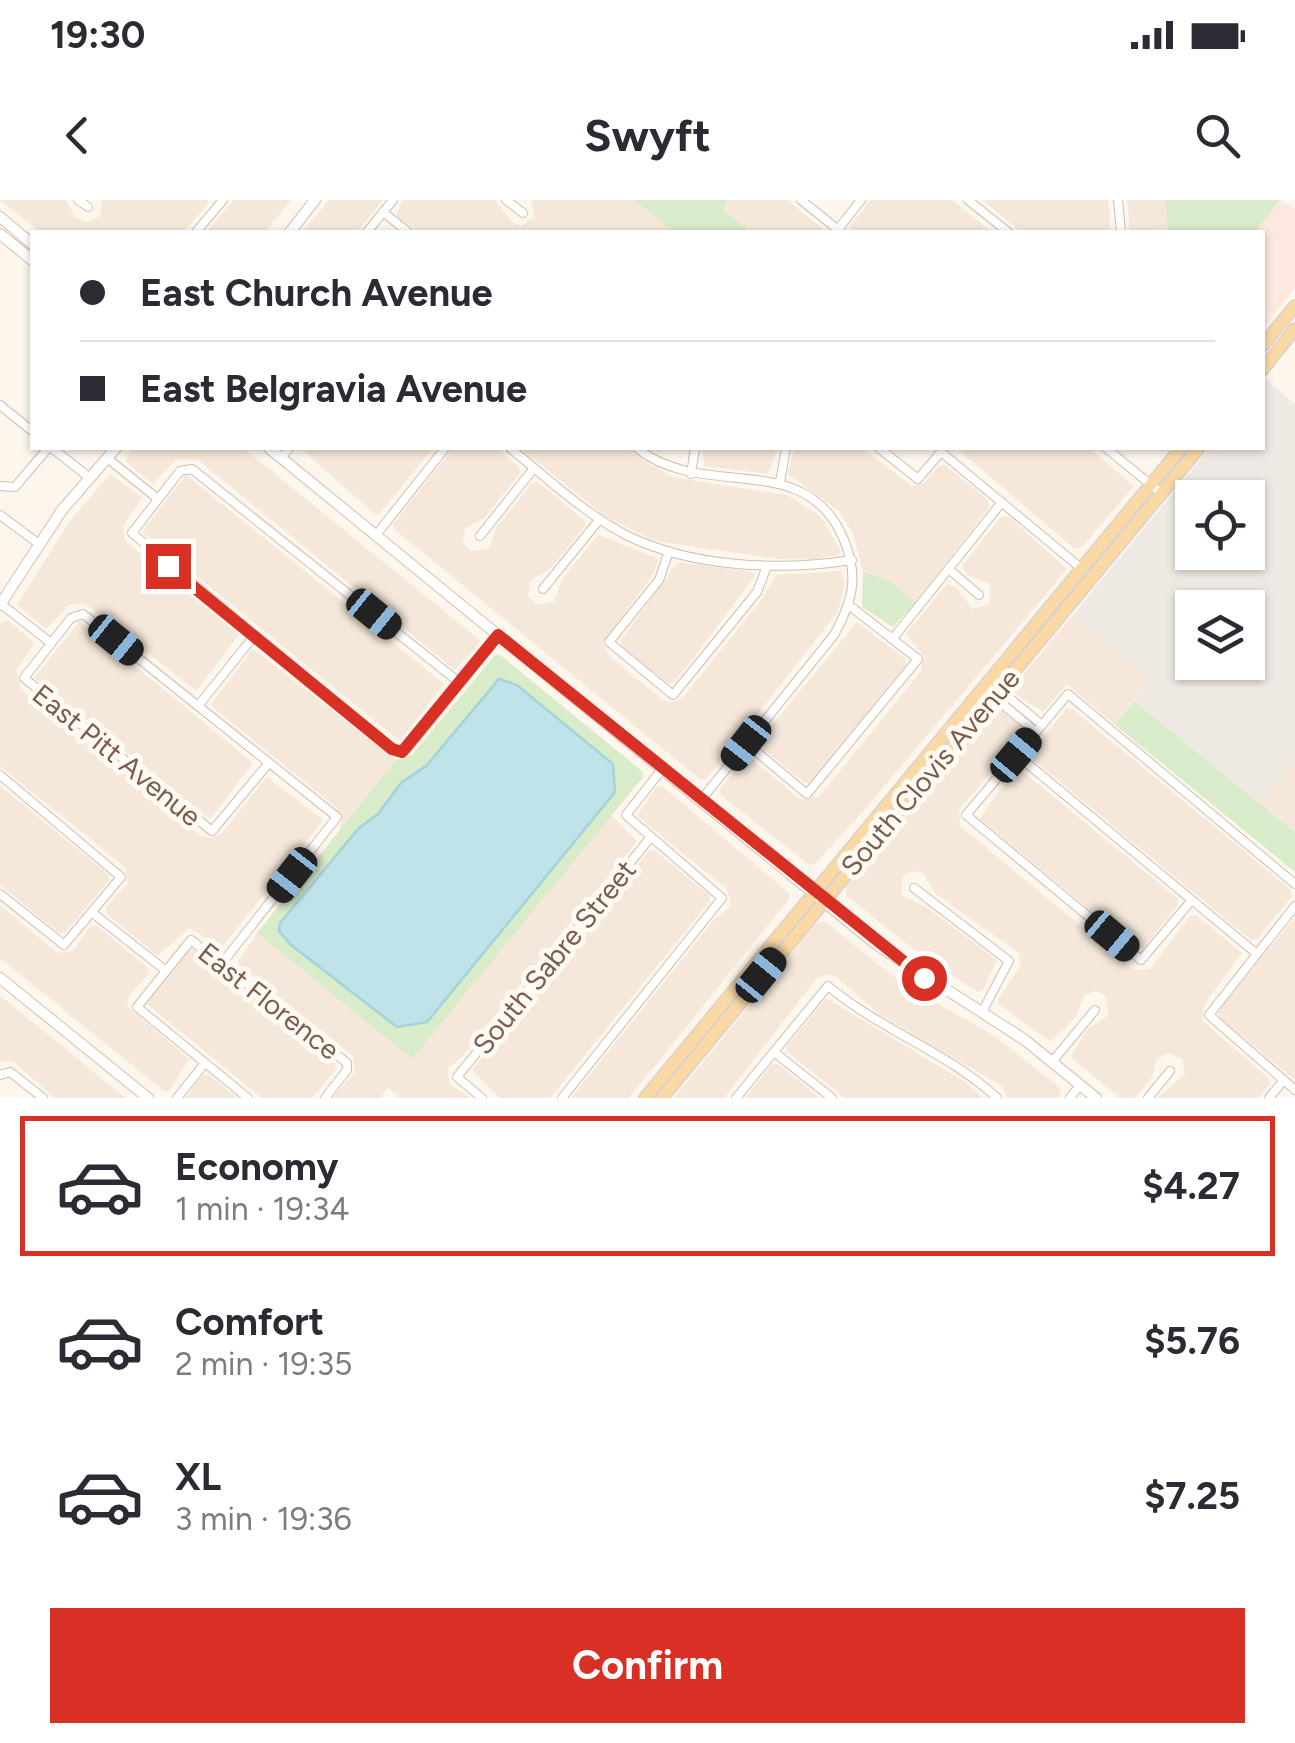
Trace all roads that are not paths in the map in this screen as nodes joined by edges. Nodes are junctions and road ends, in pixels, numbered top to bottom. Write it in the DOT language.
graph roads {
  1 [pos="78,200"];
  2 [pos="223,200"];
  3 [pos="315,200"];
  4 [pos="393,200"];
  5 [pos="506,200"];
  6 [pos="801,200"];
  7 [pos="862,200"];
  8 [pos="968,200"];
  9 [pos="1118,200"];
  10 [pos="88,208"];
  11 [pos="383,212"];
  12 [pos="523,213"];
  13 [pos="0,217"];
  14 [pos="198,230"];
  15 [pos="292,230"];
  16 [pos="369,230"];
  17 [pos="406,230"];
  18 [pos="836,230"];
  19 [pos="840,230"];
  20 [pos="1006,230"];
  21 [pos="1121,230"];
  22 [pos="0,234"];
  23 [pos="30,242"];
  24 [pos="30,258"];
  25 [pos="1295,306"];
  26 [pos="1295,329"];
  27 [pos="1265,342"];
  28 [pos="1265,366"];
  29 [pos="0,404"];
  30 [pos="30,429"];
  31 [pos="48,450"];
  32 [pos="53,450"];
  33 [pos="114,450"];
  34 [pos="271,450"];
  35 [pos="287,450"];
  36 [pos="443,450"];
  37 [pos="512,450"];
  38 [pos="640,450"];
  39 [pos="695,450"];
  40 [pos="786,450"];
  41 [pos="882,450"];
  42 [pos="943,450"];
  43 [pos="1108,450"];
  44 [pos="1178,450"];
  45 [pos="1198,450"];
  46 [pos="107,458"];
  47 [pos="281,458"];
  48 [pos="534,468"];
  49 [pos="691,474"];
  50 [pos="90,478"];
  51 [pos="780,482"];
  52 [pos="1151,484"];
  53 [pos="0,486"];
  54 [pos="1162,494"];
  55 [pos="158,498"];
  56 [pos="1002,502"];
  57 [pos="0,515"];
  58 [pos="600,520"];
  59 [pos="376,535"];
  60 [pos="480,536"];
  61 [pos="39,544"];
  62 [pos="669,551"];
  63 [pos="852,560"];
  64 [pos="767,566"];
  65 [pos="1082,568"];
  66 [pos="950,571"];
  67 [pos="544,589"];
  68 [pos="979,595"];
  69 [pos="0,604"];
  70 [pos="850,606"];
  71 [pos="1053,626"];
  72 [pos="498,635"];
  73 [pos="254,636"];
  74 [pos="894,637"];
  75 [pos="51,644"];
  76 [pos="460,683"];
  77 [pos="997,694"];
  78 [pos="198,706"];
  79 [pos="1039,728"];
  80 [pos="746,743"];
  81 [pos="1016,755"];
  82 [pos="268,764"];
  83 [pos="663,768"];
  84 [pos="0,775"];
  85 [pos="701,800"];
  86 [pos="650,838"];
  87 [pos="1295,884"];
  88 [pos="914,888"];
  89 [pos="0,894"];
  90 [pos="818,894"];
  91 [pos="1192,900"];
  92 [pos="1295,906"];
  93 [pos="94,914"];
  94 [pos="1256,954"];
  95 [pos="223,962"];
  96 [pos="165,970"];
  97 [pos="0,978"];
  98 [pos="1095,1010"];
  99 [pos="982,1012"];
  100 [pos="774,1052"];
  101 [pos="1052,1062"];
  102 [pos="204,1063"];
  103 [pos="1170,1071"];
  104 [pos="3,1073"];
  105 [pos="1284,1080"];
  106 [pos="1080,1085"];
  107 [pos="1295,1090"];
  108 [pos="43,1098"];
  109 [pos="148,1098"];
  110 [pos="177,1098"];
  111 [pos="248,1098"];
  112 [pos="324,1098"];
  113 [pos="482,1098"];
  114 [pos="562,1098"];
  115 [pos="646,1098"];
  116 [pos="662,1098"];
  117 [pos="736,1098"];
  118 [pos="832,1098"];
  119 [pos="997,1098"];
  120 [pos="1070,1098"];
  121 [pos="1096,1098"];
  122 [pos="1148,1098"];
  123 [pos="1269,1098"];
  1 -- 10 [label="street"];
  2 -- 14 [label="street"];
  3 -- 15 [label="street"];
  4 -- 11 [label="street"];
  5 -- 12 [label="street"];
  6 -- 18 [label="street"];
  7 -- 19 [label="street"];
  8 -- 20 [label="street"];
  9 -- 21 [label="street"];
  11 -- 16 [label="street"];
  11 -- 17 [label="street"];
  13 -- 23 [label="street"];
  22 -- 24 [label="street"];
  25 -- 27 [label="main road"];
  26 -- 28 [label="main road"];
  29 -- 30 [label="street"];
  31 -- 53 [label="street"];
  32 -- 50 [label="street"];
  33 -- 46 [label="street"];
  34 -- 47 [label="street"];
  35 -- 47 [label="street"];
  36 -- 59 [label="street"];
  37 -- 48 [label="street"];
  38 -- 49 [label="street"];
  39 -- 49 [label="street"];
  40 -- 51 [label="street"];
  41 -- 42 [label="street"];
  42 -- 56 [label="street"];
  43 -- 52 [label="street"];
  44 -- 52 [label="main road, South Clovis Avenue"];
  45 -- 54 [label="main road, South Clovis Avenue"];
  46 -- 50 [label="street"];
  46 -- 55 [label="street"];
  47 -- 59 [label="street"];
  48 -- 58 [label="street"];
  48 -- 60 [label="street"];
  49 -- 51 [label="street"];
  50 -- 61 [label="street"];
  51 -- 63 [label="street"];
  52 -- 54 [label="street"];
  52 -- 65 [label="main road, South Clovis Avenue"];
  54 -- 71 [label="main road, South Clovis Avenue"];
  55 -- 73 [label="street"];
  55 -- 76 [label="street"];
  56 -- 65 [label="street"];
  56 -- 66 [label="street"];
  57 -- 61 [label="street"];
  58 -- 62 [label="street"];
  58 -- 67 [label="street"];
  59 -- 72 [label="street"];
  61 -- 69 [label="street"];
  62 -- 64 [label="street"];
  62 -- 64 [label="street"];
  63 -- 64 [label="street"];
  63 -- 70 [label="street"];
  65 -- 71 [label="main road"];
  65 -- 90 [label="main road, South Clovis Avenue"];
  66 -- 68 [label="street"];
  66 -- 74 [label="street"];
  69 -- 75 [label="street"];
  70 -- 74 [label="street"];
  70 -- 80 [label="street"];
  71 -- 77 [label="main road, South Clovis Avenue"];
  72 -- 76 [label="street"];
  72 -- 83 [label="street"];
  73 -- 76 [label="street"];
  73 -- 78 [label="street"];
  74 -- 80 [label="street"];
  75 -- 78 [label="street"];
  75 -- 82 [label="street, East Pitt Avenue"];
  77 -- 79 [label="street"];
  77 -- 90 [label="main road, South Clovis Avenue"];
  78 -- 82 [label="street"];
  79 -- 81 [label="street"];
  79 -- 87 [label="street"];
  80 -- 85 [label="street"];
  81 -- 91 [label="street"];
  81 -- 91 [label="street"];
  82 -- 95 [label="street"];
  83 -- 85 [label="street"];
  83 -- 86 [label="street"];
  84 -- 93 [label="street"];
  85 -- 90 [label="street"];
  86 -- 113 [label="street, South Sabre Street"];
  86 -- 114 [label="street"];
  88 -- 99 [label="street"];
  89 -- 93 [label="street"];
  90 -- 99 [label="street"];
  90 -- 115 [label="main road, South Clovis Avenue"];
  90 -- 116 [label="main road, South Clovis Avenue"];
  91 -- 94 [label="street"];
  92 -- 94 [label="street"];
  93 -- 96 [label="street, East Florence"];
  94 -- 105 [label="street"];
  95 -- 96 [label="street, East Florence"];
  95 -- 112 [label="street, East Florence"];
  96 -- 102 [label="street"];
  97 -- 109 [label="street"];
  98 -- 101 [label="street"];
  99 -- 101 [label="street"];
  100 -- 117 [label="street"];
  100 -- 118 [label="street"];
  100 -- 119 [label="street"];
  101 -- 106 [label="street"];
  102 -- 110 [label="street"];
  102 -- 111 [label="street"];
  103 -- 122 [label="street"];
  104 -- 108 [label="street"];
  105 -- 107 [label="street"];
  105 -- 123 [label="street"];
  106 -- 120 [label="street"];
  106 -- 121 [label="street"];
}
